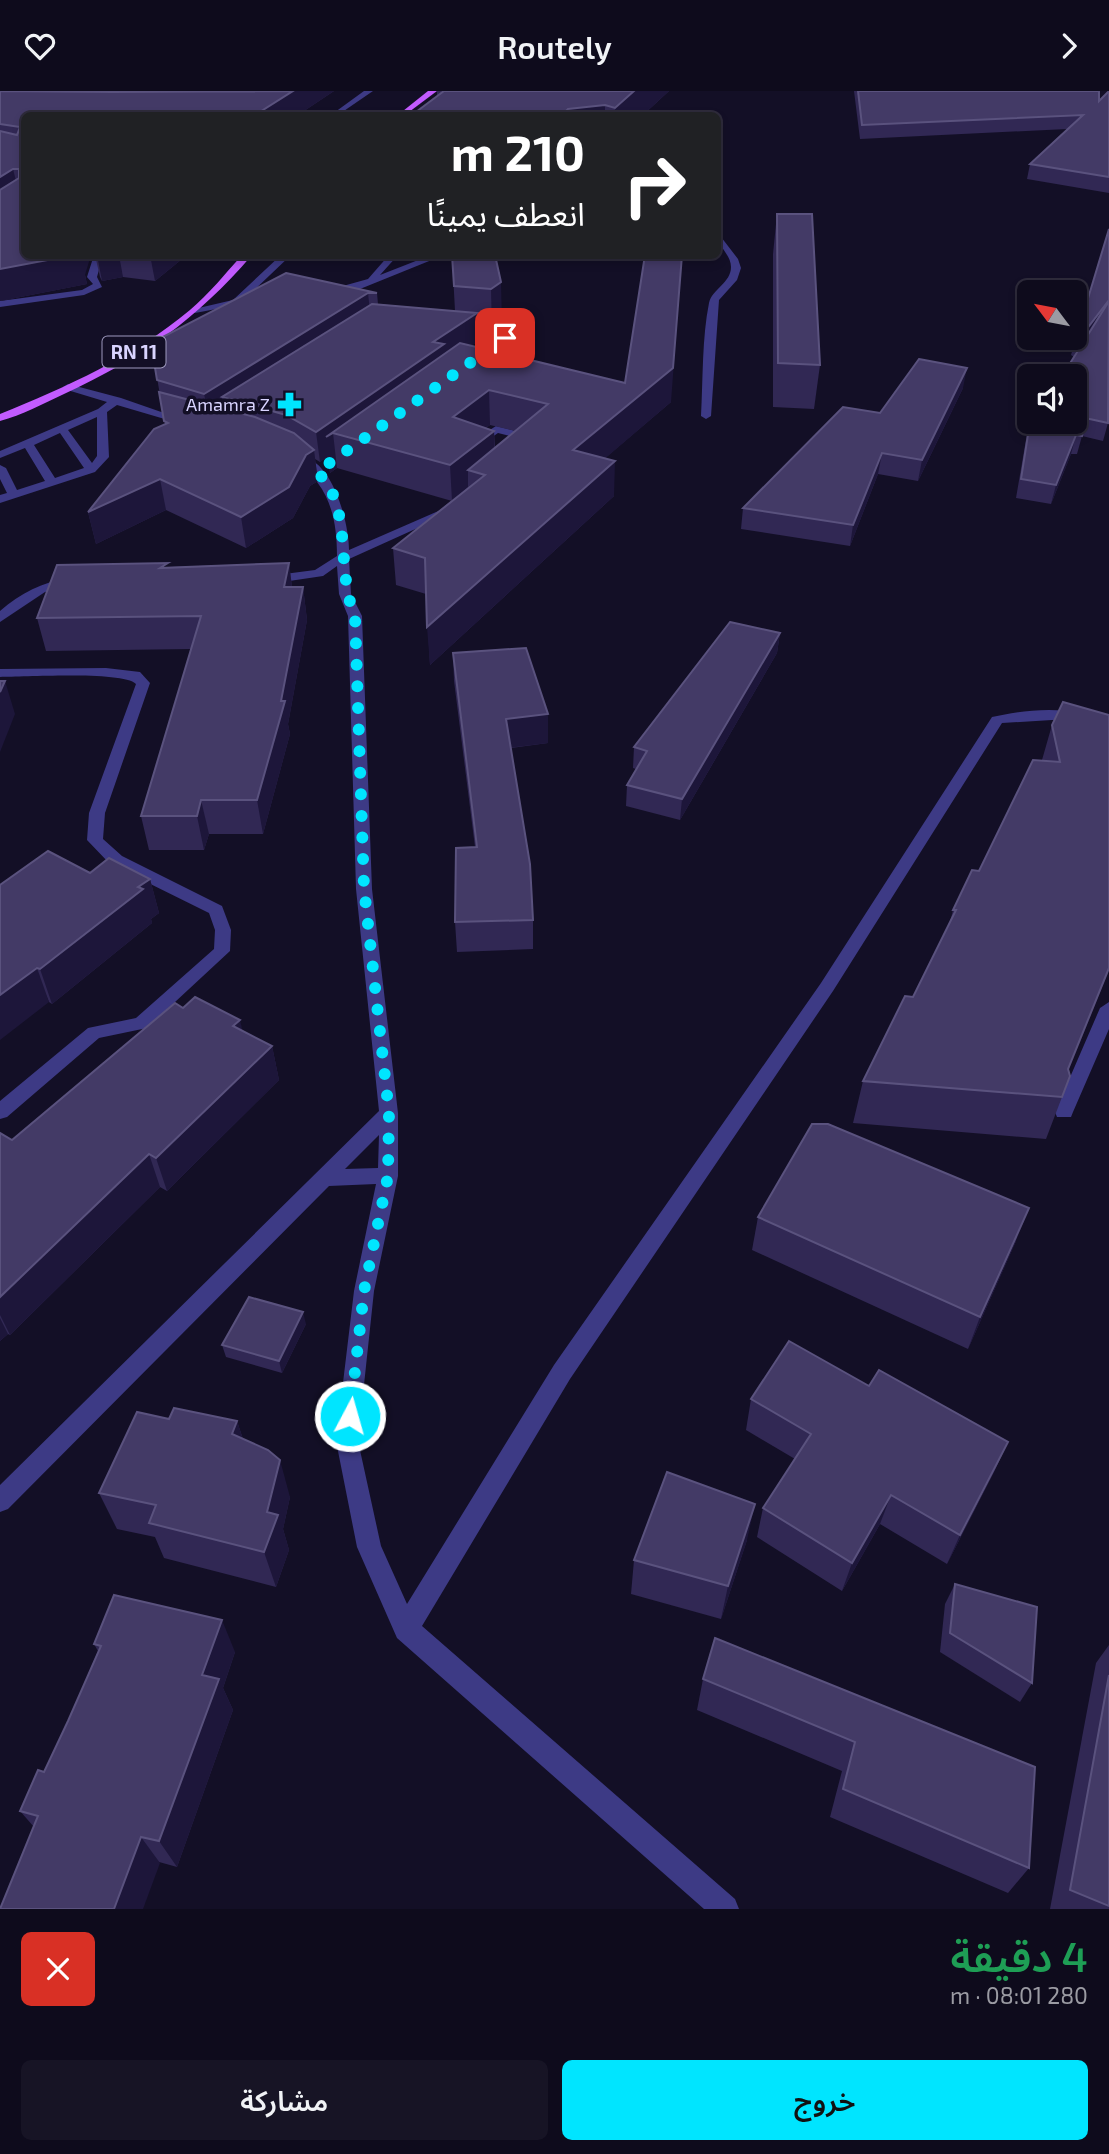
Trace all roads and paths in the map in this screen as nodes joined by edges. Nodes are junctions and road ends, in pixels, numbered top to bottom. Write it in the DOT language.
graph roads {
  1 [pos="369,91"];
  2 [pos="433,91"];
  3 [pos="338,112"];
  4 [pos="405,112"];
  5 [pos="721,240"];
  6 [pos="98,259"];
  7 [pos="244,259"];
  8 [pos="283,259"];
  9 [pos="390,259"];
  10 [pos="430,259"];
  11 [pos="367,283"];
  12 [pos="314,293"];
  13 [pos="263,299"];
  14 [pos="237,301"];
  15 [pos="0,304"];
  16 [pos="195,310"];
  17 [pos="438,332"];
  18 [pos="461,370"];
  19 [pos="68,387"];
  20 [pos="117,400"];
  21 [pos="102,411"];
  22 [pos="706,416"];
  23 [pos="0,418"];
  24 [pos="200,426"];
  25 [pos="62,429"];
  26 [pos="27,443"];
  27 [pos="530,448"];
  28 [pos="285,451"];
  29 [pos="0,455"];
  30 [pos="475,455"];
  31 [pos="328,464"];
  32 [pos="0,468"];
  33 [pos="91,470"];
  34 [pos="317,472"];
  35 [pos="52,483"];
  36 [pos="14,495"];
  37 [pos="0,499"];
  38 [pos="463,502"];
  39 [pos="343,558"];
  40 [pos="260,580"];
  41 [pos="83,582"];
  42 [pos="0,618"];
  43 [pos="0,673"];
  44 [pos="1109,726"];
  45 [pos="1109,1007"];
  46 [pos="0,1112"];
  47 [pos="1064,1112"];
  48 [pos="389,1113"];
  49 [pos="388,1176"];
  50 [pos="323,1178"];
  51 [pos="0,1501"];
  52 [pos="406,1629"];
  53 [pos="725,1909"];
  1 -- 3 [label="street"];
  2 -- 4 [label="main road"];
  5 -- 22 [label="street"];
  6 -- 15 [label="street"];
  7 -- 16 [label="main road, RN 11"];
  8 -- 14 [label="street"];
  9 -- 11 [label="street"];
  10 -- 11 [label="street"];
  11 -- 12 [label="street"];
  13 -- 14 [label="street"];
  14 -- 16 [label="street"];
  16 -- 19 [label="main road, RN 11"];
  17 -- 18 [label="street"];
  19 -- 20 [label="street"];
  19 -- 23 [label="main road, RN 11"];
  20 -- 21 [label="street"];
  20 -- 24 [label="street"];
  21 -- 25 [label="street"];
  21 -- 33 [label="street"];
  25 -- 26 [label="street"];
  25 -- 33 [label="street"];
  26 -- 29 [label="street"];
  26 -- 35 [label="street"];
  27 -- 30 [label="street"];
  28 -- 34 [label="street"];
  31 -- 34 [label="street"];
  32 -- 36 [label="street"];
  33 -- 35 [label="street"];
  34 -- 39 [label="street"];
  35 -- 36 [label="street"];
  36 -- 37 [label="street"];
  38 -- 39 [label="street"];
  39 -- 40 [label="street"];
  39 -- 48 [label="street"];
  41 -- 42 [label="street"];
  43 -- 46 [label="street"];
  44 -- 52 [label="street"];
  45 -- 47 [label="street"];
  48 -- 49 [label="street"];
  48 -- 50 [label="street"];
  49 -- 50 [label="street"];
  49 -- 52 [label="street"];
  50 -- 51 [label="street"];
  52 -- 53 [label="street"];
}
